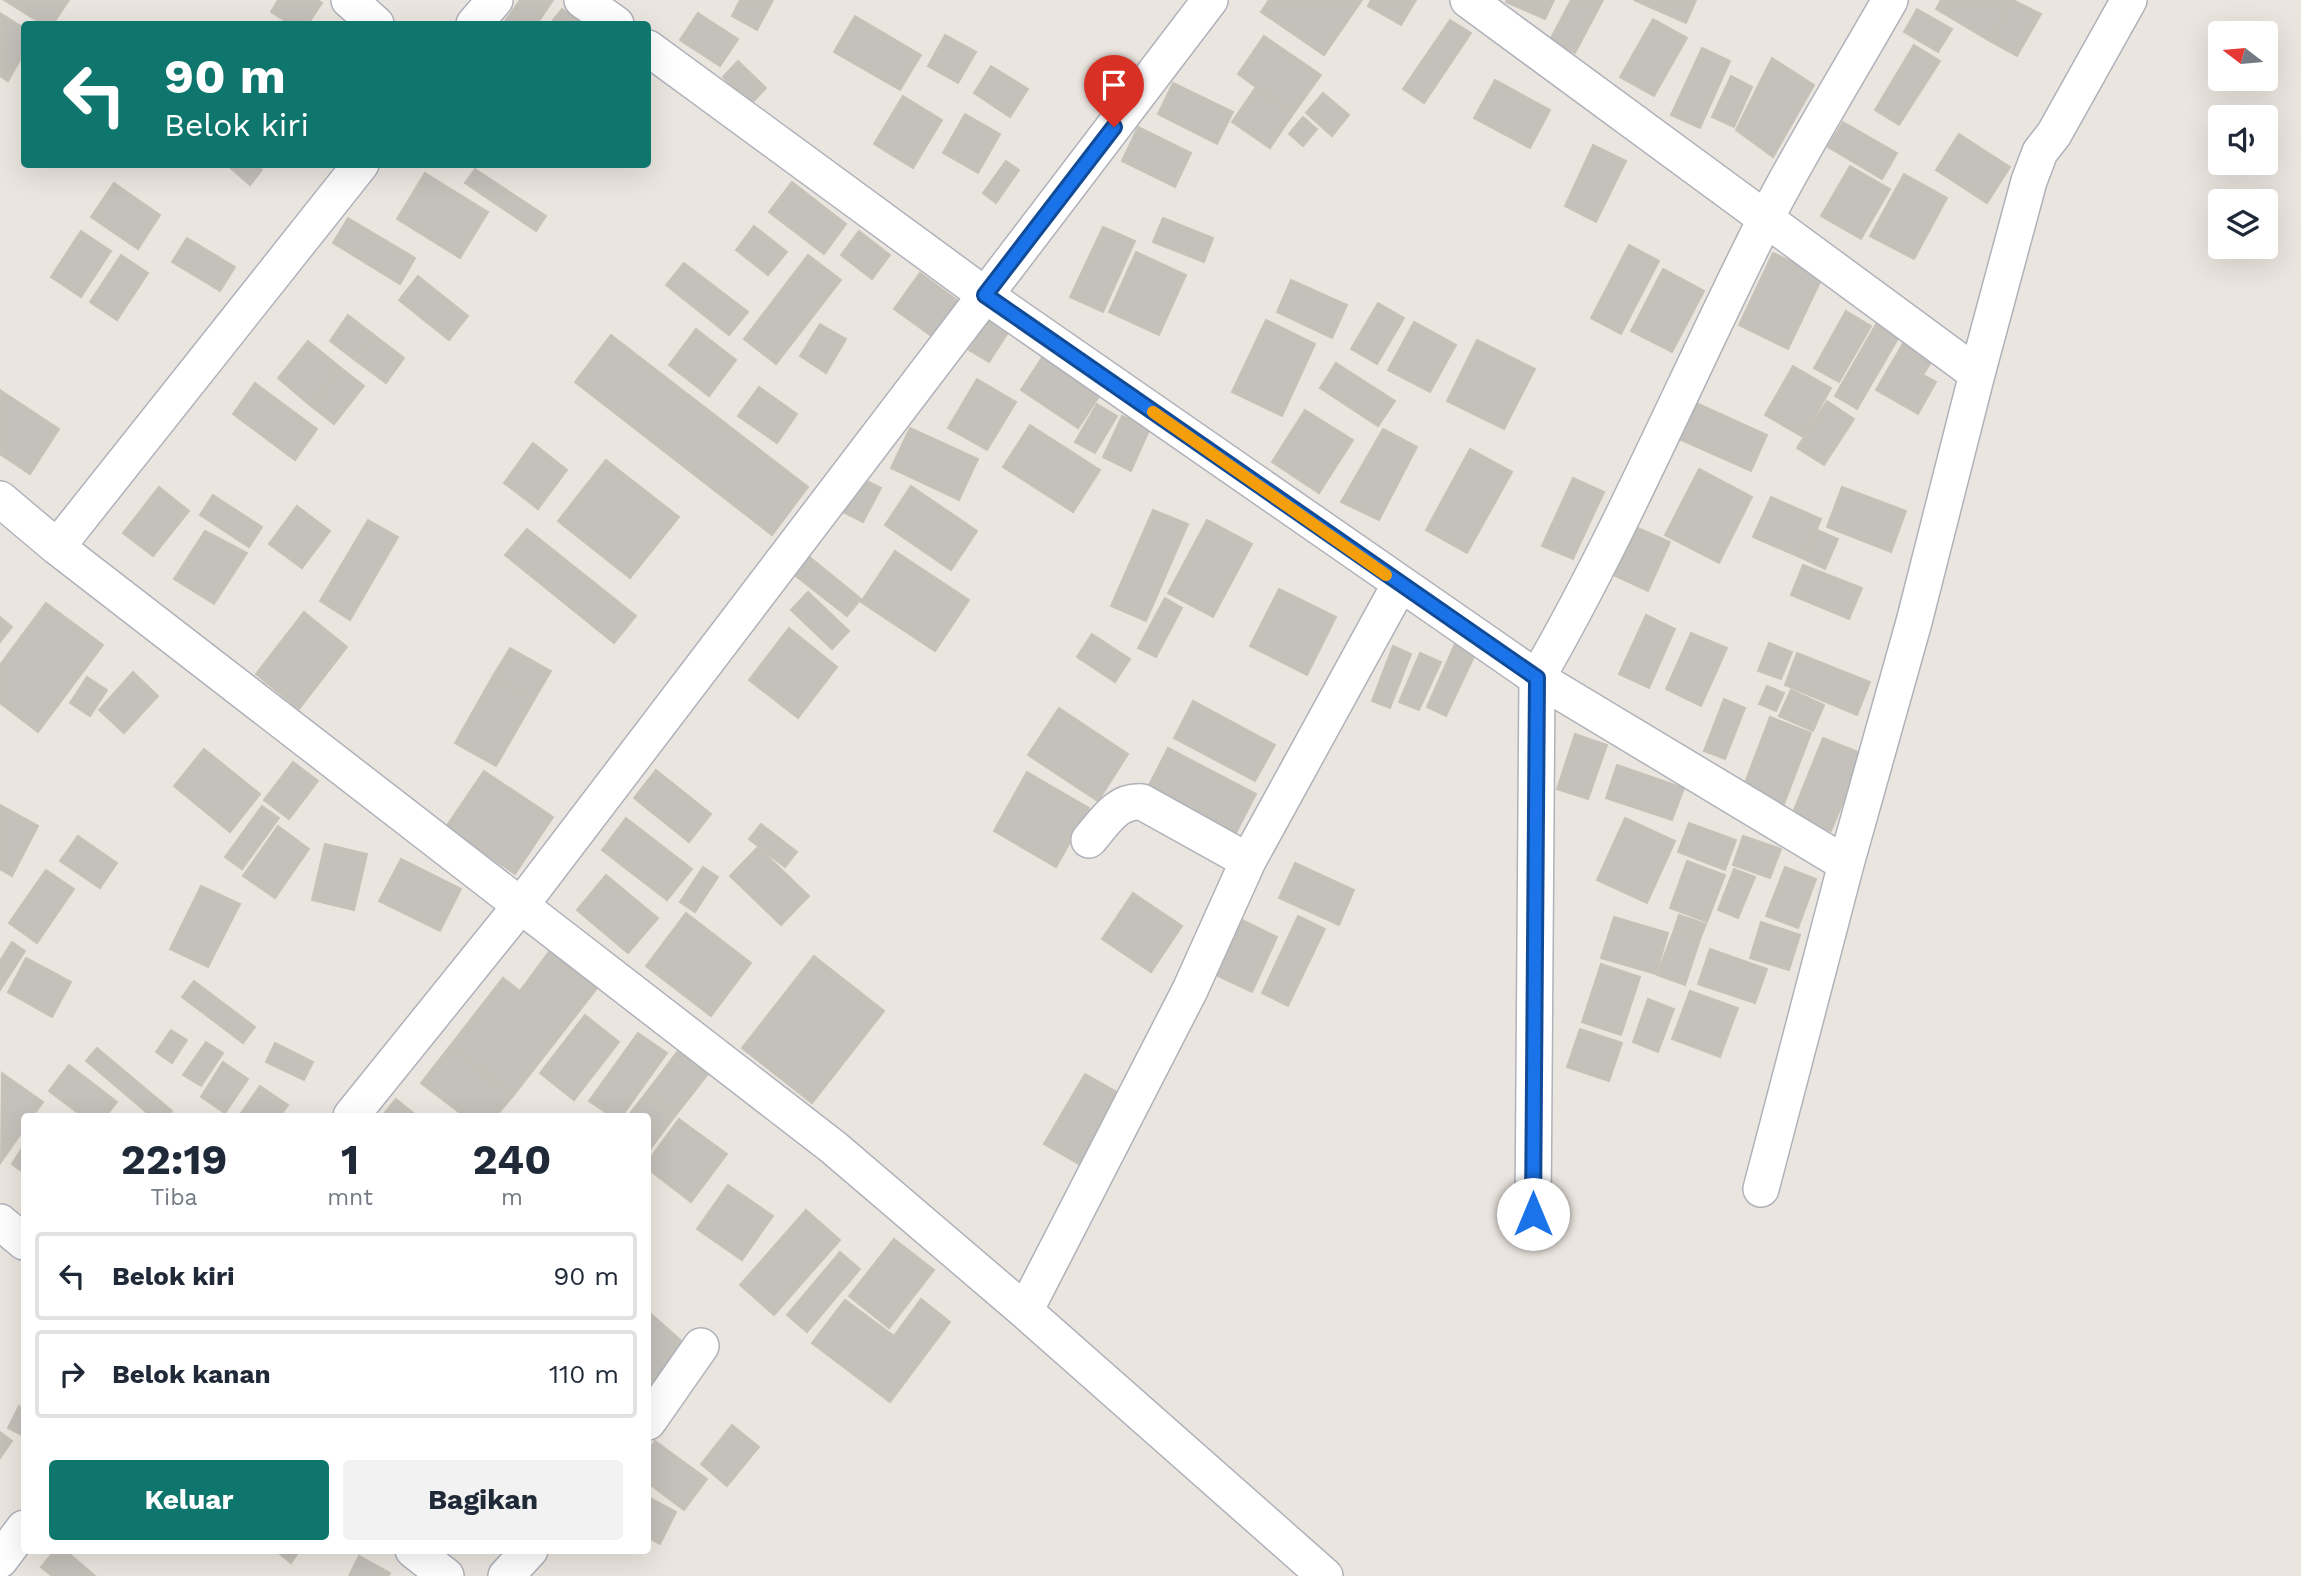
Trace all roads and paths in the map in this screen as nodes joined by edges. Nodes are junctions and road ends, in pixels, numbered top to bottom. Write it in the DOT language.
graph roads {
  1 [pos="349,0"];
  2 [pos="495,0"];
  3 [pos="582,0"];
  4 [pos="1210,0"];
  5 [pos="1468,0"];
  6 [pos="1890,0"];
  7 [pos="2129,0"];
  8 [pos="373,21"];
  9 [pos="477,21"];
  10 [pos="612,21"];
  11 [pos="651,50"];
  12 [pos="358,168"];
  13 [pos="1765,220"];
  14 [pos="985,295"];
  15 [pos="1977,374"];
  16 [pos="1,500"];
  17 [pos="57,547"];
  18 [pos="1400,584"];
  19 [pos="1537,678"];
  20 [pos="1089,840"];
  21 [pos="1248,861"];
  22 [pos="1846,864"];
  23 [pos="521,905"];
  24 [pos="353,1113"];
  25 [pos="1761,1189"];
  26 [pos="1533,1214"];
  27 [pos="0,1222"];
  28 [pos="21,1240"];
  29 [pos="1025,1311"];
  30 [pos="701,1346"];
  31 [pos="651,1418"];
  32 [pos="21,1532"];
  33 [pos="526,1554"];
  34 [pos="0,1560"];
  35 [pos="506,1576"];
  36 [pos="1325,1576"];
  1 -- 8 [label="street"];
  2 -- 9 [label="street"];
  3 -- 10 [label="street"];
  4 -- 14 [label="street"];
  5 -- 13 [label="street"];
  6 -- 13 [label="street"];
  7 -- 15 [label="street"];
  11 -- 14 [label="street"];
  12 -- 17 [label="street"];
  13 -- 15 [label="street"];
  13 -- 19 [label="street"];
  14 -- 18 [label="street"];
  14 -- 23 [label="street"];
  15 -- 22 [label="street"];
  16 -- 17 [label="street"];
  17 -- 23 [label="street"];
  18 -- 19 [label="street"];
  18 -- 21 [label="street"];
  19 -- 22 [label="street"];
  19 -- 26 [label="street"];
  20 -- 21 [label="street"];
  21 -- 29 [label="street"];
  22 -- 25 [label="street"];
  23 -- 24 [label="street"];
  23 -- 29 [label="street"];
  27 -- 28 [label="street"];
  29 -- 36 [label="street"];
  30 -- 31 [label="street"];
  32 -- 34 [label="street"];
  33 -- 35 [label="street"];
}
